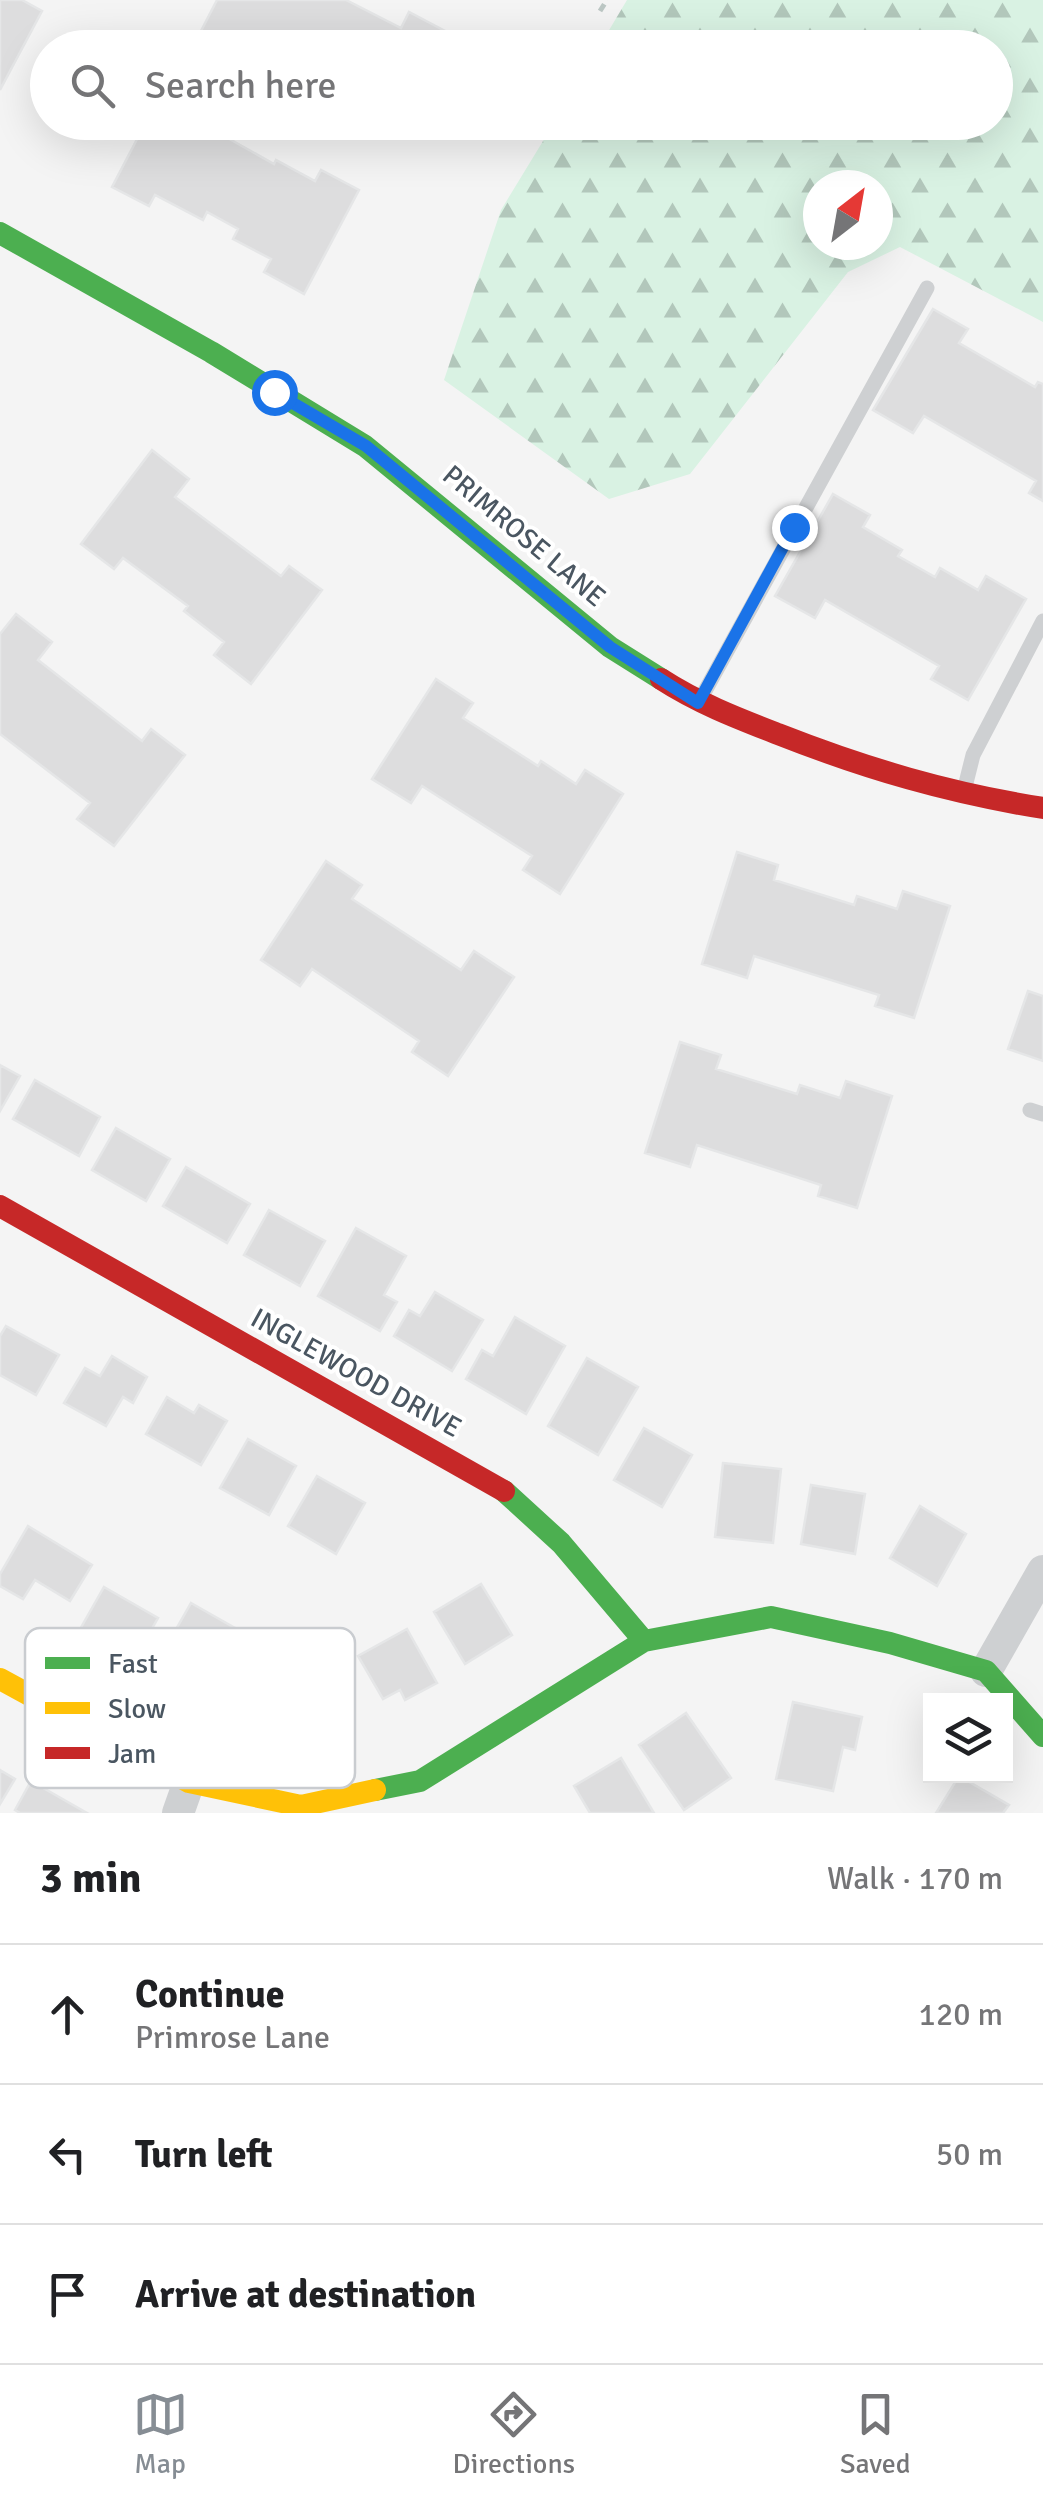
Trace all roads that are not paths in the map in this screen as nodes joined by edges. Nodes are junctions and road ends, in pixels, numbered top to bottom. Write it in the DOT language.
graph roads {
  1 [pos="0,233"];
  2 [pos="927,288"];
  3 [pos="1043,621"];
  4 [pos="698,703"];
  5 [pos="964,795"];
  6 [pos="1043,808"];
  7 [pos="0,1206"];
  8 [pos="1043,1571"];
  9 [pos="644,1641"];
  10 [pos="986,1671"];
  11 [pos="0,1679"];
  12 [pos="25,1695"];
  13 [pos="1043,1736"];
  14 [pos="184,1798"];
  1 -- 4 [label="street, PRIMROSE LANE"];
  2 -- 4 [label="lane"];
  3 -- 5 [label="lane"];
  4 -- 5 [label="street, PRIMROSE LANE"];
  5 -- 6 [label="street, PRIMROSE LANE"];
  7 -- 9 [label="street, INGLEWOOD DRIVE"];
  8 -- 10 [label="street"];
  9 -- 10 [label="street"];
  9 -- 14 [label="street"];
  10 -- 13 [label="street"];
  11 -- 12 [label="street"];
}
